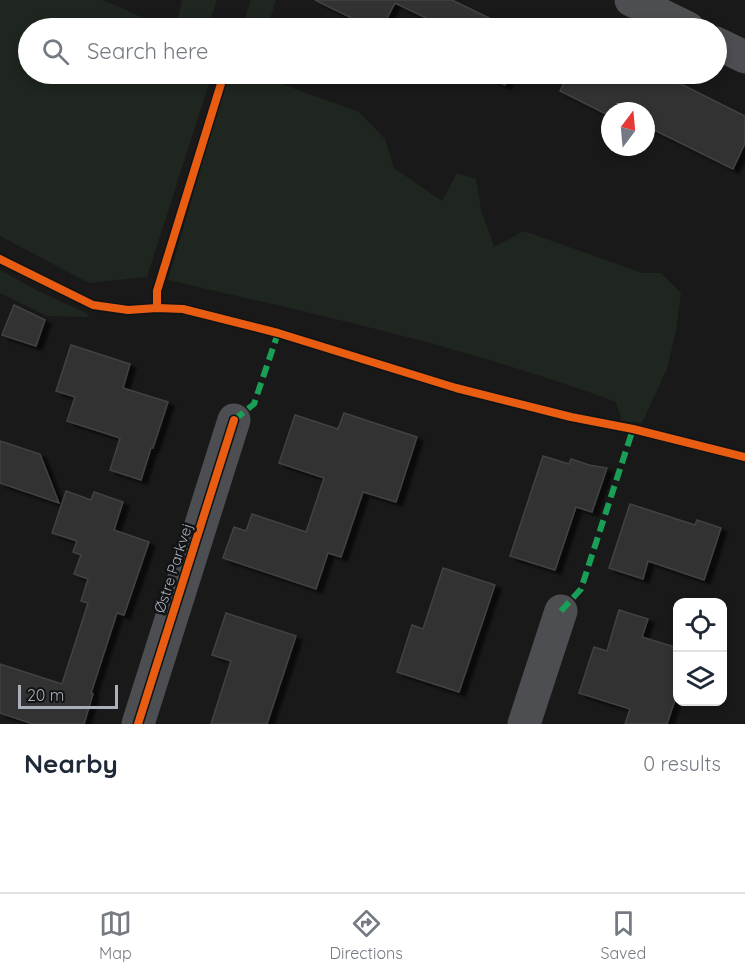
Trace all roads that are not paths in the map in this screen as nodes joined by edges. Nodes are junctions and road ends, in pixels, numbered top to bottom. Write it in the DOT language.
graph roads {
  1 [pos="631,0"];
  2 [pos="668,18"];
  3 [pos="727,48"];
  4 [pos="745,57"];
  5 [pos="234,420"];
  6 [pos="561,611"];
  7 [pos="138,724"];
  8 [pos="524,724"];
  1 -- 2 [label="street"];
  3 -- 4 [label="street"];
  5 -- 7 [label="street, Østre Parkvej"];
  6 -- 8 [label="street"];
}
